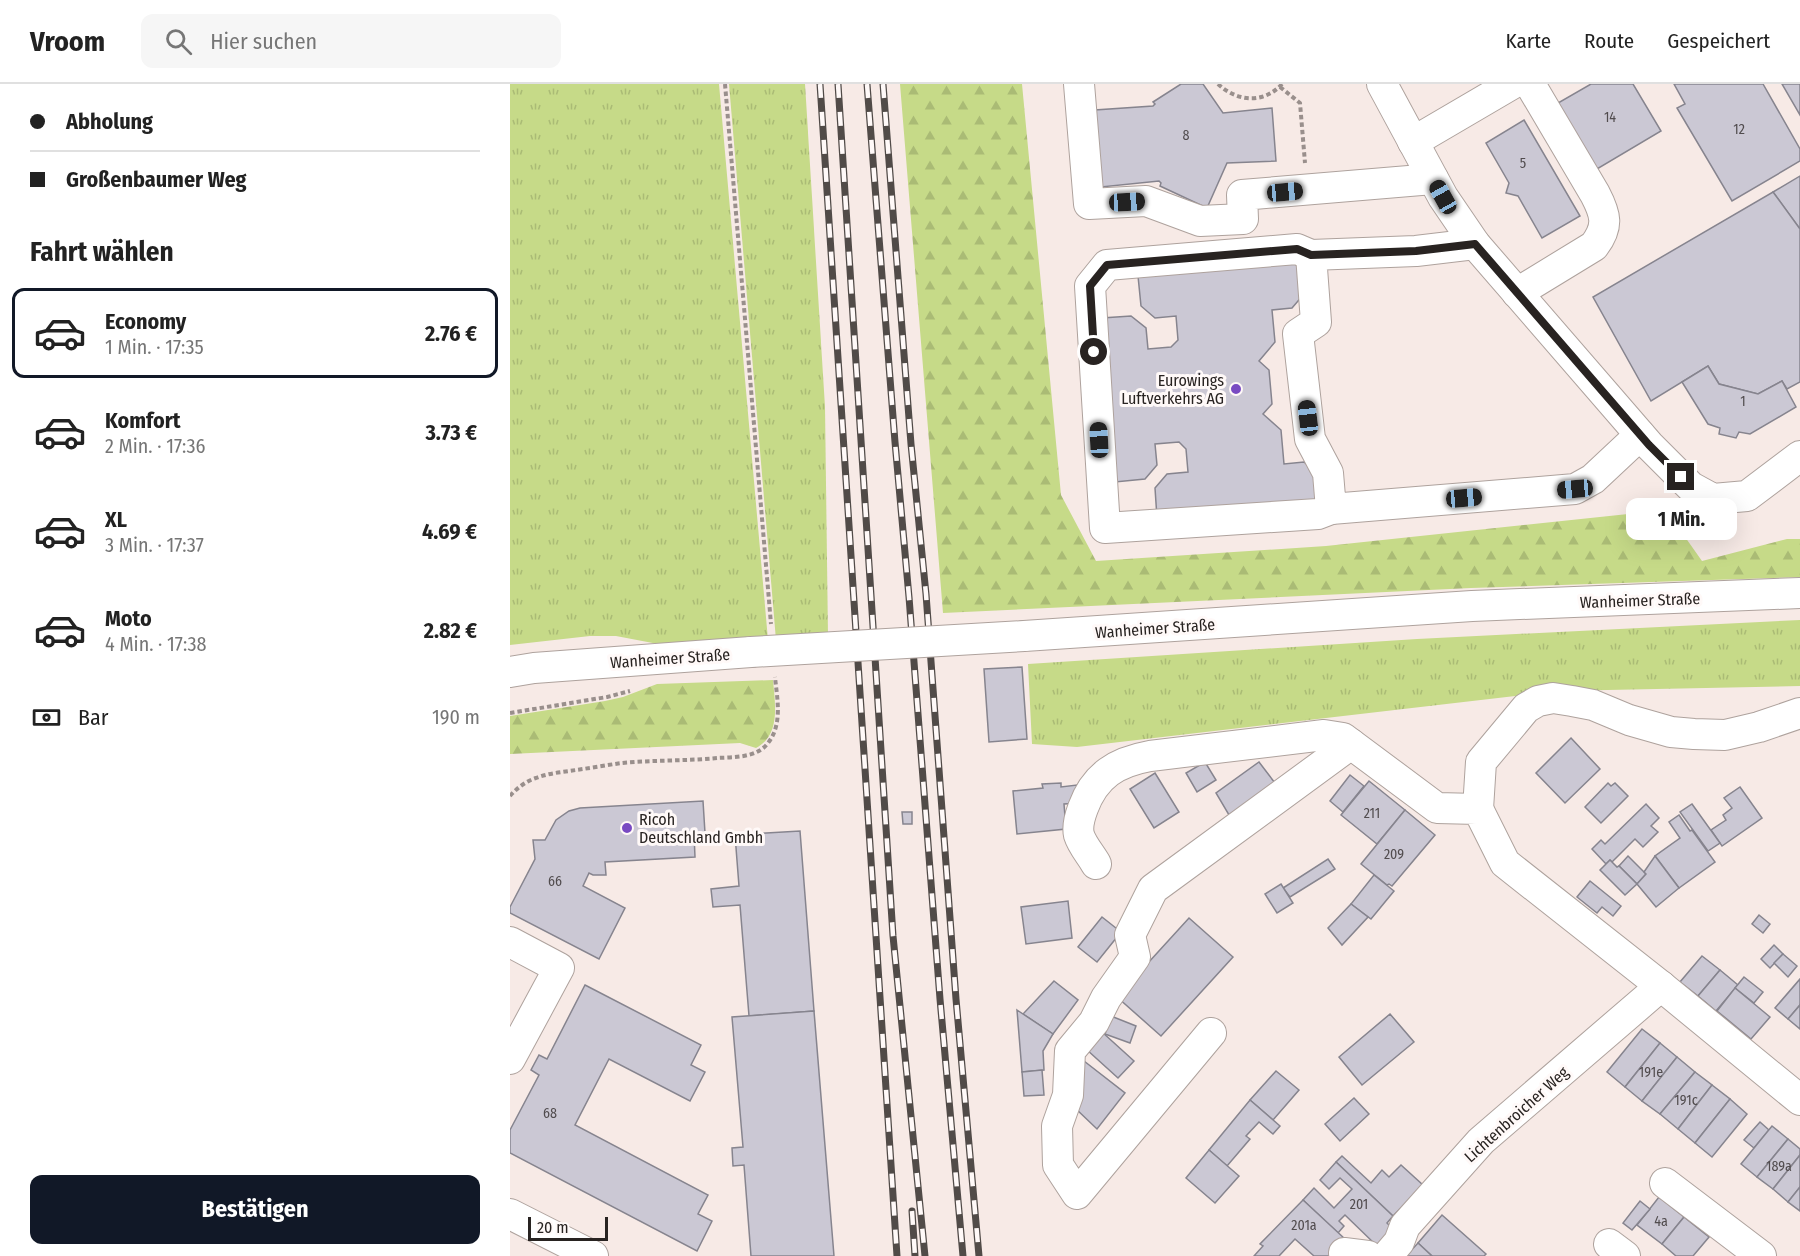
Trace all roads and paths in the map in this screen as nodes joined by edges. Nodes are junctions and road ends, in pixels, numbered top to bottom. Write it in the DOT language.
graph roads {
  1 [pos="726,84"];
  2 [pos="1079,84"];
  3 [pos="1218,84"];
  4 [pos="1382,84"];
  5 [pos="1512,84"];
  6 [pos="1530,84"];
  7 [pos="1281,85"];
  8 [pos="1413,142"];
  9 [pos="1433,179"];
  10 [pos="1307,190"];
  11 [pos="1475,244"];
  12 [pos="1311,255"];
  13 [pos="1517,293"];
  14 [pos="1640,435"];
  15 [pos="1800,456"];
  16 [pos="1331,509"];
  17 [pos="1800,593"];
  18 [pos="771,627"];
  19 [pos="510,672"];
  20 [pos="775,674"];
  21 [pos="640,688"];
  22 [pos="510,713"];
  23 [pos="1800,713"];
  24 [pos="1347,741"];
  25 [pos="510,796"];
  26 [pos="1478,809"];
  27 [pos="1096,864"];
  28 [pos="510,942"];
  29 [pos="1661,986"];
  30 [pos="1211,1033"];
  31 [pos="510,1059"];
  32 [pos="1800,1100"];
  33 [pos="1665,1183"];
  34 [pos="510,1214"];
  35 [pos="593,1256"];
  36 [pos="1387,1256"];
  37 [pos="1761,1256"];
  1 -- 18 [label="path"];
  2 -- 10 [label="street"];
  3 -- 7 [label="path"];
  4 -- 8 [label="street"];
  5 -- 8 [label="street"];
  6 -- 13 [label="street"];
  7 -- 10 [label="path"];
  8 -- 9 [label="street"];
  9 -- 10 [label="street"];
  9 -- 11 [label="street"];
  11 -- 12 [label="street"];
  11 -- 13 [label="street"];
  12 -- 16 [label="street"];
  12 -- 16 [label="street"];
  13 -- 14 [label="street"];
  14 -- 15 [label="street"];
  14 -- 16 [label="street"];
  17 -- 19 [label="street, Wanheimer Straße, bridge"];
  20 -- 25 [label="path"];
  21 -- 22 [label="path"];
  23 -- 26 [label="street"];
  24 -- 26 [label="street"];
  24 -- 27 [label="street"];
  24 -- 30 [label="street"];
  26 -- 29 [label="street"];
  28 -- 31 [label="street"];
  29 -- 32 [label="street"];
  29 -- 36 [label="street, Lichtenbroicher Weg"];
  33 -- 37 [label="street"];
  34 -- 35 [label="street"];
}
